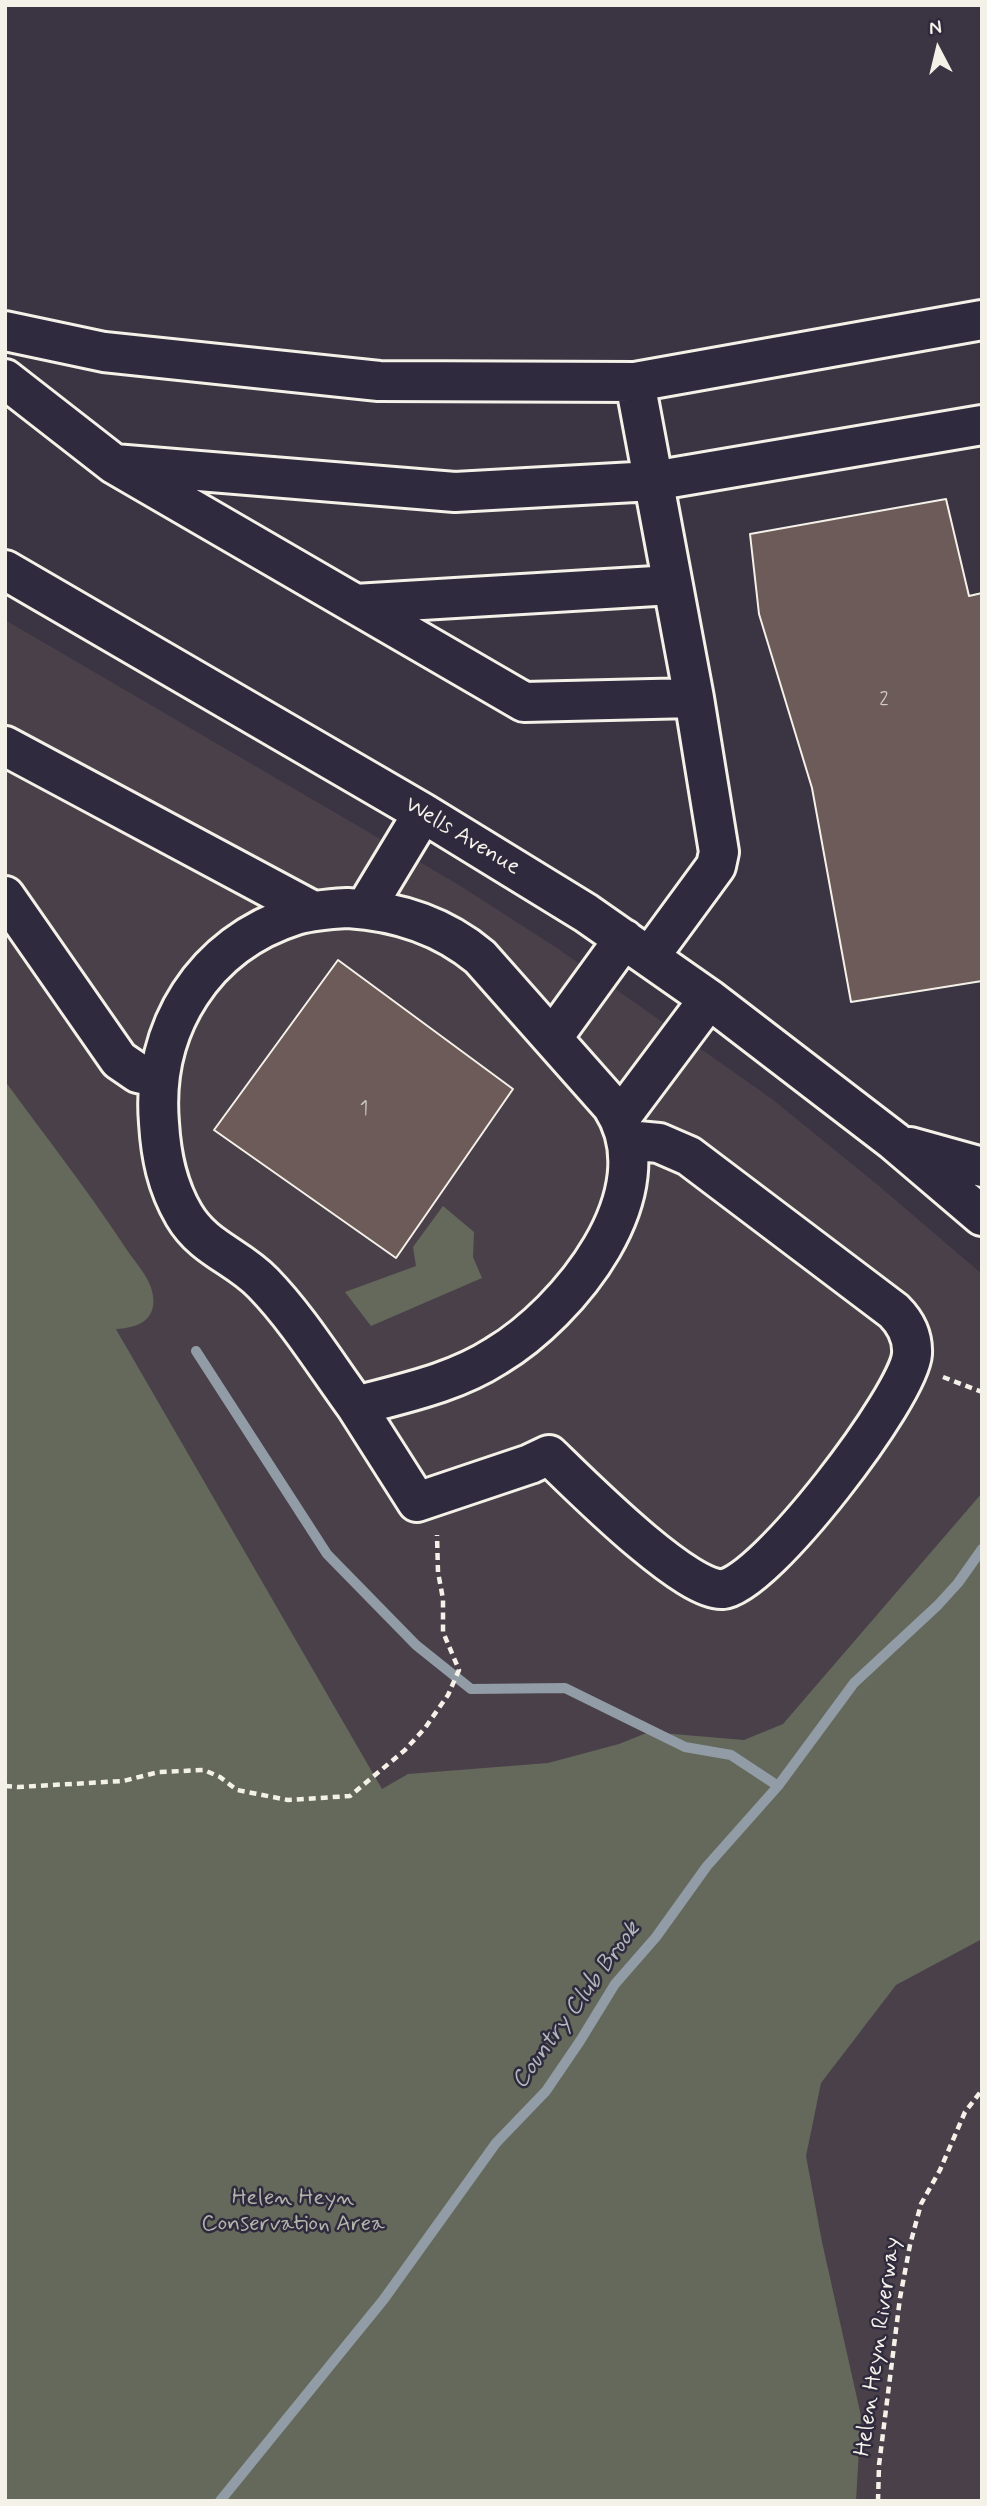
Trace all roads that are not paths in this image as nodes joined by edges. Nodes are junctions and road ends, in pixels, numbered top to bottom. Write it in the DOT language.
graph roads {
  1 [pos="982,320"];
  2 [pos="5,331"];
  3 [pos="5,379"];
  4 [pos="635,382"];
  5 [pos="982,425"];
  6 [pos="114,464"];
  7 [pos="653,481"];
  8 [pos="5,570"];
  9 [pos="672,585"];
  10 [pos="355,604"];
  11 [pos="694,698"];
  12 [pos="5,746"];
  13 [pos="423,813"];
  14 [pos="5,896"];
  15 [pos="365,909"];
  16 [pos="313,911"];
  17 [pos="637,947"];
  18 [pos="709,999"];
  19 [pos="552,1037"];
  20 [pos="159,1077"];
  21 [pos="623,1129"];
  22 [pos="894,1141"];
  23 [pos="982,1167"];
  24 [pos="982,1216"];
  25 [pos="356,1406"];
  1 -- 4 [label="street"];
  2 -- 4 [label="street"];
  3 -- 6 [label="street"];
  4 -- 7 [label="street"];
  5 -- 7 [label="street"];
  6 -- 7 [label="street"];
  6 -- 10 [label="street"];
  7 -- 9 [label="street"];
  8 -- 13 [label="street, Wells Avenue"];
  9 -- 10 [label="street"];
  9 -- 11 [label="street"];
  10 -- 11 [label="street"];
  11 -- 17 [label="street"];
  12 -- 16 [label="street"];
  13 -- 15 [label="street"];
  13 -- 17 [label="street, Wells Avenue"];
  14 -- 20 [label="street"];
  15 -- 16 [label="street"];
  15 -- 19 [label="street"];
  16 -- 20 [label="street"];
  17 -- 18 [label="street, Wells Avenue"];
  17 -- 19 [label="street"];
  18 -- 21 [label="street"];
  18 -- 22 [label="street, Wells Avenue"];
  19 -- 21 [label="street"];
  20 -- 25 [label="street"];
  21 -- 25 [label="street"];
  21 -- 25 [label="street"];
  22 -- 23 [label="street, Wells Avenue"];
  22 -- 24 [label="street, Wells Avenue"];
}
